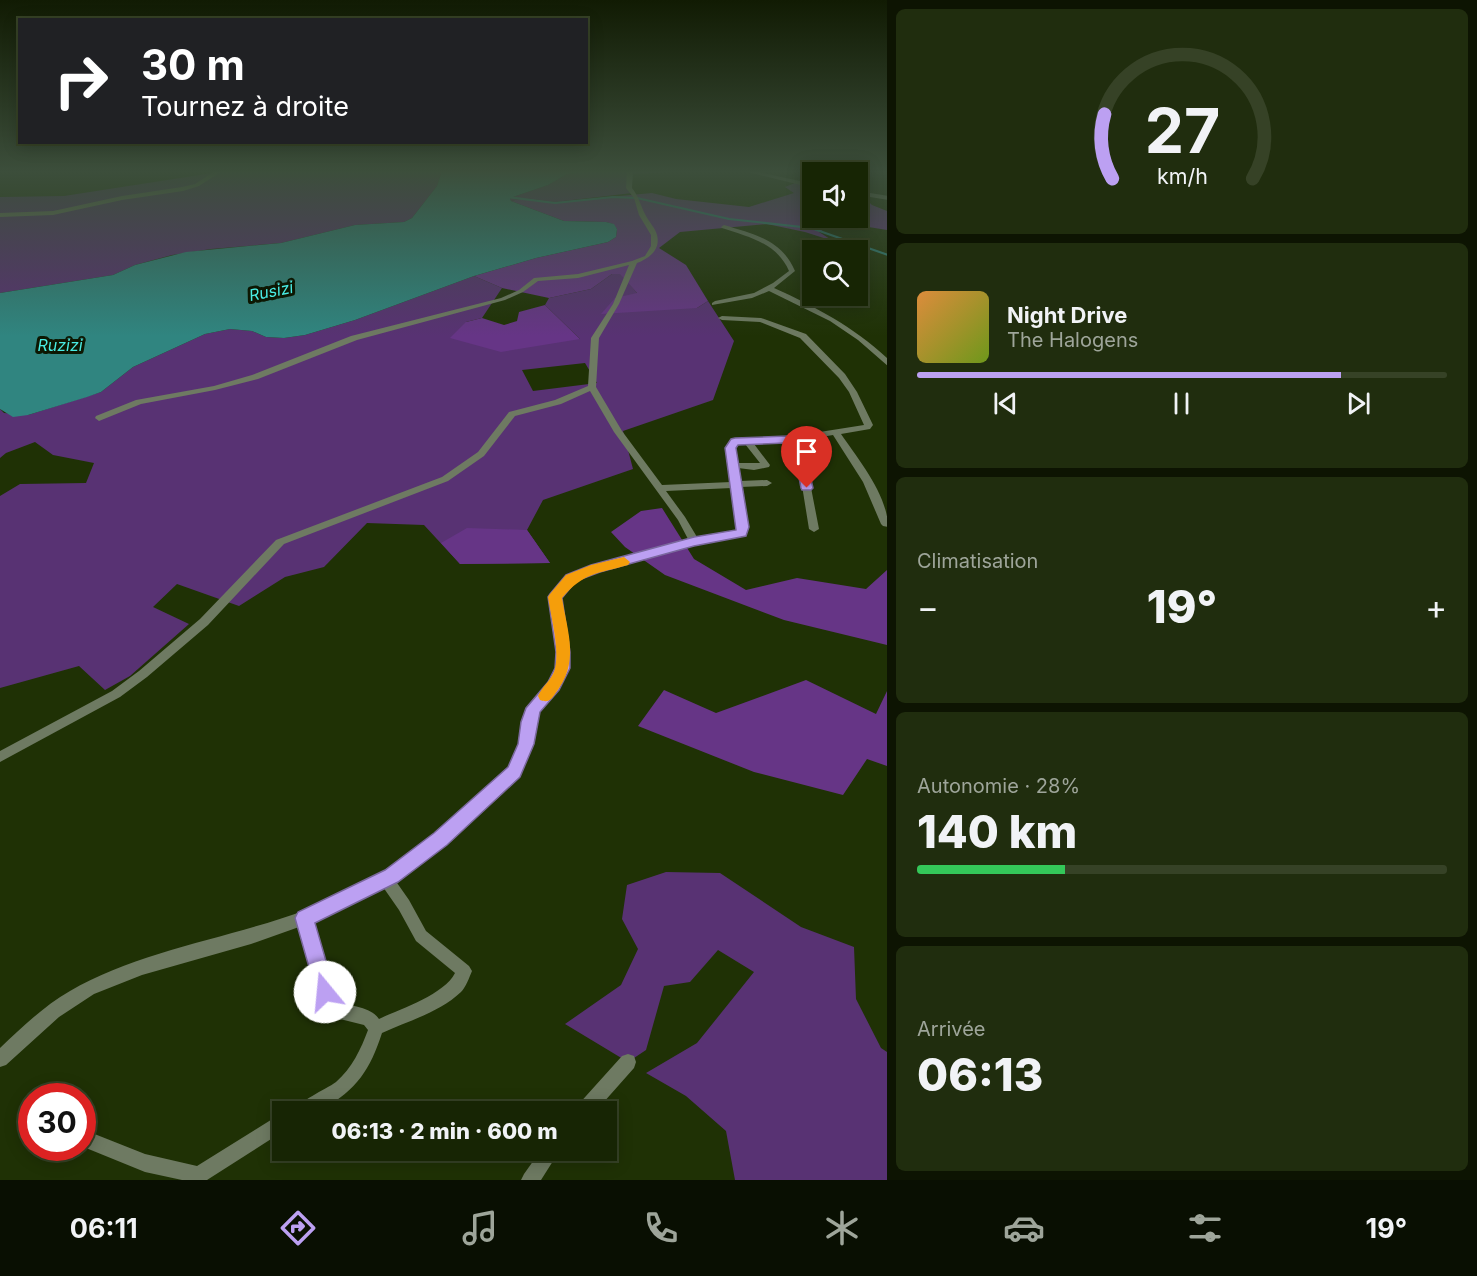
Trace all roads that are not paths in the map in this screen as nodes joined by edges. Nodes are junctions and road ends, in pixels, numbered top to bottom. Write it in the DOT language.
graph roads {
  1 [pos="649,226"];
  2 [pos="724,227"];
  3 [pos="634,262"];
  4 [pos="770,289"];
  5 [pos="714,303"];
  6 [pos="722,318"];
  7 [pos="887,363"];
  8 [pos="592,387"];
  9 [pos="99,418"];
  10 [pos="836,433"];
  11 [pos="746,440"];
  12 [pos="788,440"];
  13 [pos="734,465"];
  14 [pos="737,483"];
  15 [pos="767,483"];
  16 [pos="658,488"];
  17 [pos="886,524"];
  18 [pos="814,529"];
  19 [pos="694,541"];
  20 [pos="0,758"];
  21 [pos="386,879"];
  22 [pos="304,918"];
  23 [pos="376,1028"];
  24 [pos="0,1059"];
  25 [pos="628,1062"];
  26 [pos="320,1101"];
  27 [pos="593,1101"];
  28 [pos="272,1128"];
  29 [pos="96,1144"];
  30 [pos="544,1161"];
  31 [pos="530,1180"];
  1 -- 3 [label="street"];
  2 -- 4 [label="street"];
  3 -- 8 [label="street"];
  3 -- 9 [label="street"];
  4 -- 5 [label="street"];
  4 -- 7 [label="street"];
  6 -- 10 [label="street"];
  8 -- 16 [label="street"];
  8 -- 20 [label="street"];
  10 -- 12 [label="street"];
  10 -- 17 [label="street"];
  11 -- 12 [label="street"];
  11 -- 13 [label="street"];
  11 -- 13 [label="street"];
  12 -- 18 [label="street"];
  13 -- 14 [label="street"];
  14 -- 15 [label="street"];
  14 -- 16 [label="street"];
  14 -- 19 [label="street"];
  16 -- 19 [label="street"];
  19 -- 21 [label="street"];
  21 -- 22 [label="street"];
  21 -- 23 [label="street"];
  22 -- 23 [label="street"];
  22 -- 24 [label="street"];
  23 -- 26 [label="street"];
  25 -- 27 [label="street"];
  28 -- 29 [label="street"];
  30 -- 31 [label="street"];
}
